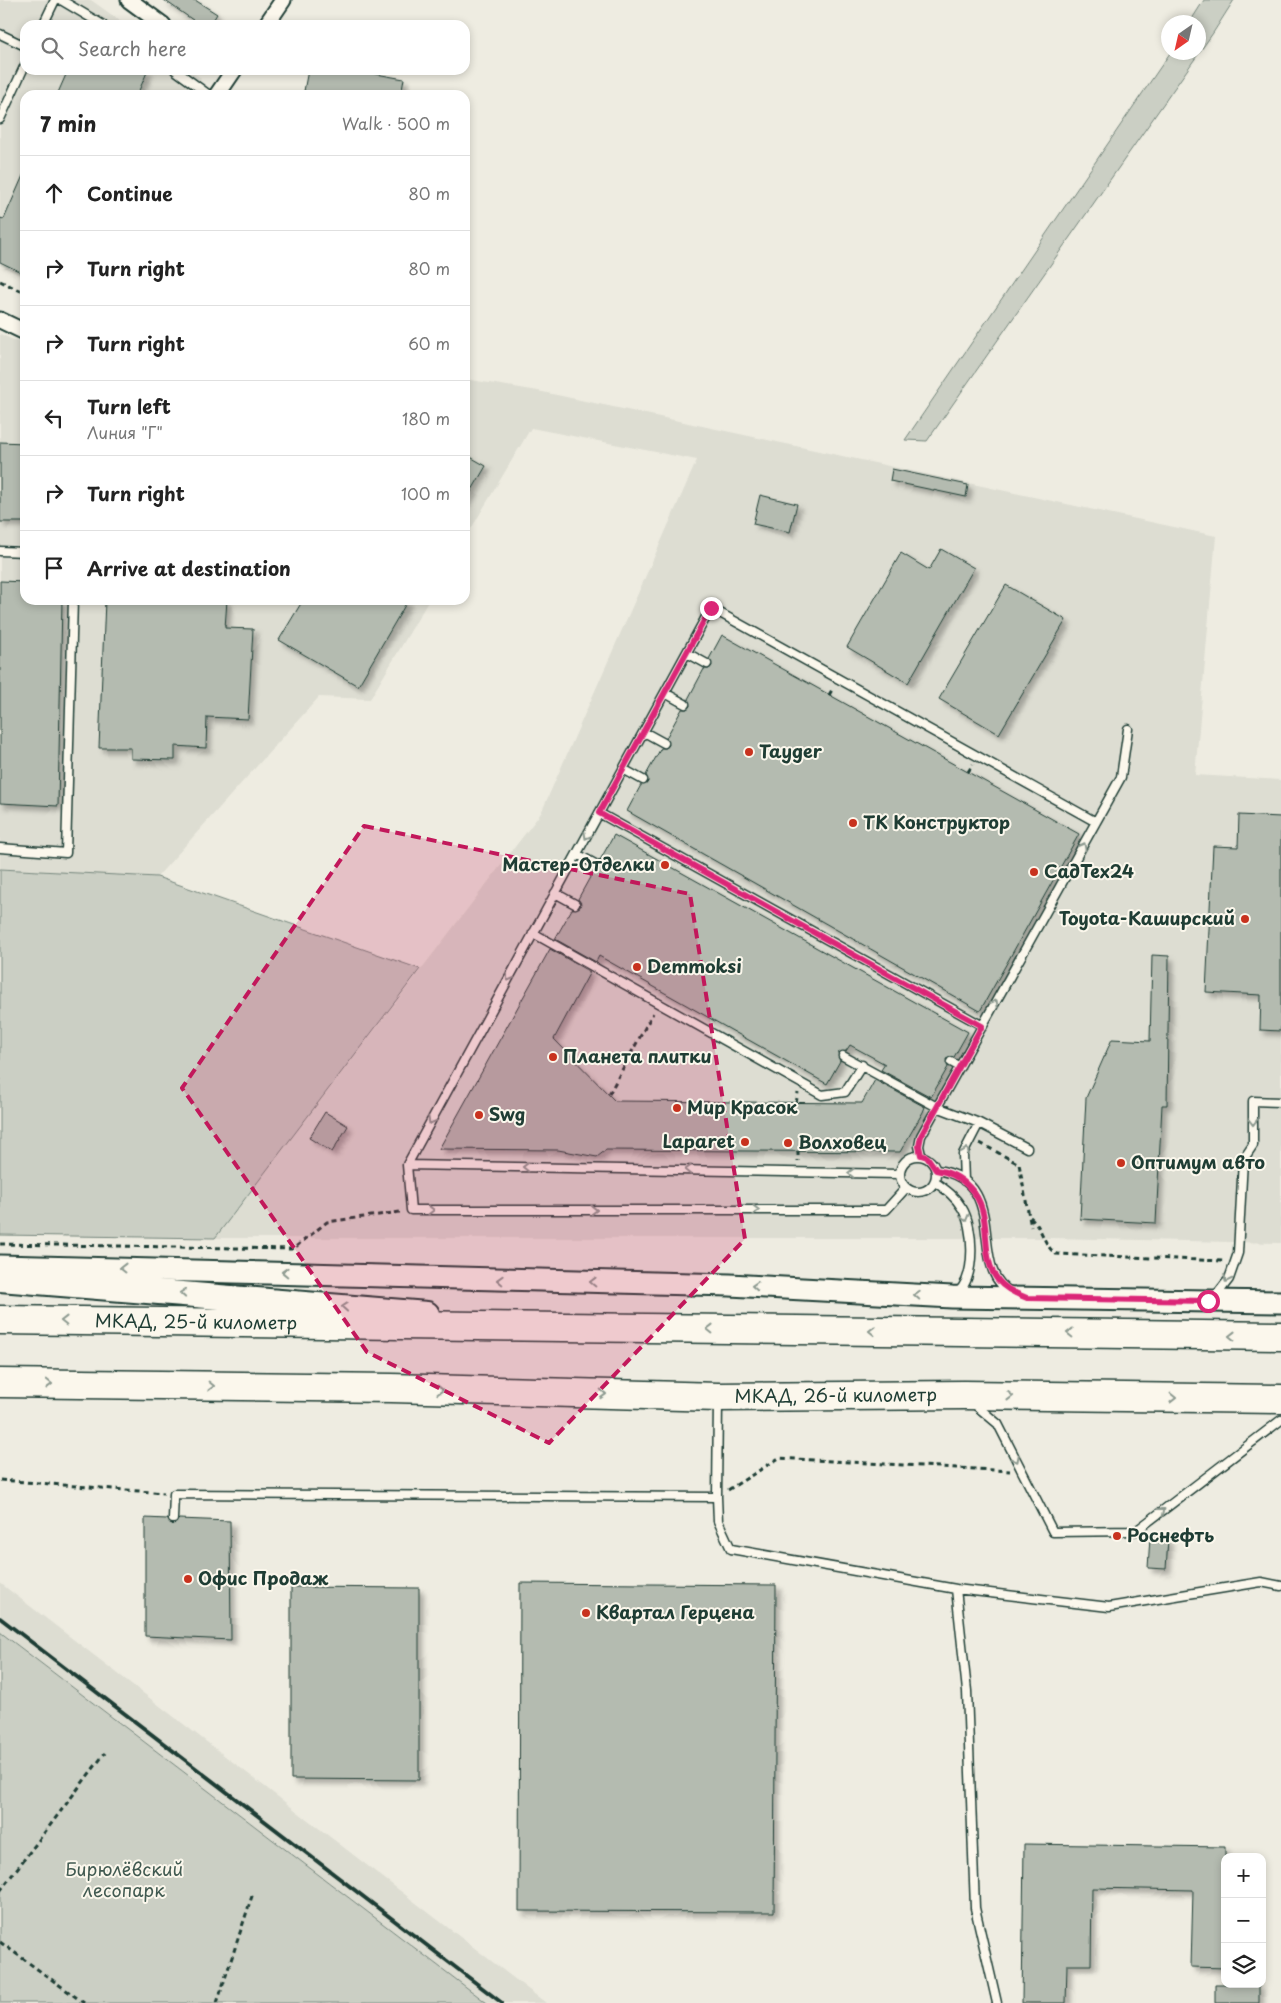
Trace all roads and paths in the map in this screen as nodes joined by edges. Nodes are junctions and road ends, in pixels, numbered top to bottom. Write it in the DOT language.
graph roads {
  1 [pos="55,0"];
  2 [pos="60,0"];
  3 [pos="129,0"];
  4 [pos="283,0"];
  5 [pos="45,20"];
  6 [pos="94,20"];
  7 [pos="157,20"];
  8 [pos="269,20"];
  9 [pos="0,34"];
  10 [pos="20,44"];
  11 [pos="20,75"];
  12 [pos="181,75"];
  13 [pos="228,75"];
  14 [pos="201,90"];
  15 [pos="220,90"];
  16 [pos="0,119"];
  17 [pos="0,281"];
  18 [pos="20,291"];
  19 [pos="0,320"];
  20 [pos="20,330"];
  21 [pos="0,551"];
  22 [pos="20,552"];
  23 [pos="73,605"];
  24 [pos="687,653"];
  25 [pos="707,664"];
  26 [pos="665,693"];
  27 [pos="685,704"];
  28 [pos="1128,729"];
  29 [pos="644,732"];
  30 [pos="664,743"];
  31 [pos="623,769"];
  32 [pos="644,780"];
  33 [pos="599,813"];
  34 [pos="1096,822"];
  35 [pos="0,848"];
  36 [pos="577,854"];
  37 [pos="1064,862"];
  38 [pos="597,865"];
  39 [pos="1071,866"];
  40 [pos="555,893"];
  41 [pos="1040,903"];
  42 [pos="575,904"];
  43 [pos="1048,908"];
  44 [pos="533,933"];
  45 [pos="1018,942"];
  46 [pos="1027,946"];
  47 [pos="998,979"];
  48 [pos="1006,984"];
  49 [pos="658,1004"];
  50 [pos="982,1026"];
  51 [pos="843,1056"];
  52 [pos="951,1062"];
  53 [pos="862,1065"];
  54 [pos="960,1067"];
  55 [pos="608,1094"];
  56 [pos="1281,1102"];
  57 [pos="937,1107"];
  58 [pos="979,1124"];
  59 [pos="971,1139"];
  60 [pos="1027,1148"];
  61 [pos="921,1155"];
  62 [pos="407,1165"];
  63 [pos="936,1170"];
  64 [pos="899,1174"];
  65 [pos="964,1181"];
  66 [pos="934,1182"];
  67 [pos="906,1188"];
  68 [pos="411,1210"];
  69 [pos="1030,1217"];
  70 [pos="1031,1227"];
  71 [pos="0,1244"];
  72 [pos="1235,1262"];
  73 [pos="0,1266"];
  74 [pos="0,1279"];
  75 [pos="952,1297"];
  76 [pos="1027,1298"];
  77 [pos="1208,1301"];
  78 [pos="1278,1301"];
  79 [pos="0,1320"];
  80 [pos="585,1327"];
  81 [pos="1281,1336"];
  82 [pos="0,1383"];
  83 [pos="964,1395"];
  84 [pos="718,1397"];
  85 [pos="1281,1399"];
  86 [pos="1281,1420"];
  87 [pos="1023,1472"];
  88 [pos="0,1480"];
  89 [pos="174,1494"];
  90 [pos="717,1497"];
  91 [pos="173,1519"];
  92 [pos="1281,1586"];
  93 [pos="956,1589"];
  94 [pos="104,1753"];
  95 [pos="0,1891"];
  96 [pos="253,1893"];
  97 [pos="0,1942"];
  98 [pos="84,2003"];
  99 [pos="217,2003"];
  100 [pos="997,2003"];
  1 -- 5 [label="lane"];
  2 -- 6 [label="lane"];
  3 -- 7 [label="street"];
  4 -- 8 [label="street"];
  9 -- 10 [label="lane"];
  11 -- 16 [label="lane"];
  12 -- 14 [label="lane"];
  13 -- 15 [label="street"];
  17 -- 18 [label="path"];
  19 -- 20 [label="street"];
  21 -- 22 [label="lane"];
  23 -- 35 [label="lane"];
  24 -- 25 [label="lane"];
  24 -- 26 [label="lane"];
  24 -- 34 [label="lane"];
  26 -- 27 [label="lane"];
  26 -- 29 [label="lane"];
  28 -- 34 [label="lane"];
  29 -- 30 [label="lane"];
  29 -- 31 [label="lane"];
  31 -- 32 [label="lane"];
  31 -- 33 [label="lane"];
  33 -- 36 [label="lane, one-way"];
  33 -- 50 [label="lane"];
  39 -- 34 [label="lane, one-way"];
  36 -- 38 [label="lane"];
  36 -- 40 [label="lane"];
  37 -- 39 [label="lane"];
  39 -- 43 [label="lane"];
  40 -- 42 [label="lane"];
  40 -- 44 [label="lane"];
  41 -- 43 [label="lane"];
  43 -- 46 [label="lane"];
  44 -- 49 [label="lane"];
  44 -- 62 [label="lane, one-way"];
  45 -- 46 [label="lane"];
  46 -- 48 [label="lane"];
  47 -- 48 [label="lane"];
  50 -- 48 [label="lane, one-way"];
  49 -- 53 [label="lane"];
  49 -- 55 [label="path"];
  50 -- 54 [label="lane"];
  51 -- 53 [label="lane"];
  52 -- 54 [label="lane"];
  53 -- 57 [label="lane"];
  54 -- 57 [label="lane"];
  56 -- 72 [label="lane, one-way"];
  57 -- 58 [label="lane"];
  57 -- 61 [label="lane"];
  58 -- 59 [label="lane"];
  58 -- 60 [label="lane"];
  65 -- 59 [label="lane, one-way"];
  59 -- 69 [label="path"];
  61 -- 63 [label="lane"];
  61 -- 64 [label="lane"];
  64 -- 62 [label="lane, one-way"];
  62 -- 68 [label="lane"];
  63 -- 65 [label="lane"];
  63 -- 66 [label="lane"];
  64 -- 67 [label="lane"];
  65 -- 76 [label="lane"];
  66 -- 67 [label="lane"];
  66 -- 75 [label="lane, one-way"];
  68 -- 67 [label="lane, one-way"];
  68 -- 71 [label="path"];
  69 -- 70 [label="path"];
  69 -- 72 [label="path"];
  72 -- 77 [label="lane, one-way"];
  75 -- 73 [label="street, one-way"];
  80 -- 74 [label="main road, one-way"];
  75 -- 76 [label="street"];
  76 -- 77 [label="street"];
  77 -- 78 [label="street"];
  80 -- 79 [label="highway, МКАД, 25-й километр, one-way"];
  81 -- 80 [label="highway, one-way"];
  82 -- 84 [label="highway, МКАД, 26-й километр, one-way"];
  83 -- 84 [label="highway, МКАД, 26-й километр"];
  83 -- 85 [label="highway, МКАД, 26-й километр, one-way"];
  83 -- 87 [label="lane, one-way"];
  84 -- 90 [label="lane"];
  87 -- 86 [label="lane, one-way"];
  87 -- 90 [label="path"];
  88 -- 89 [label="path"];
  89 -- 90 [label="lane"];
  89 -- 91 [label="lane"];
  90 -- 93 [label="lane"];
  92 -- 93 [label="lane"];
  93 -- 100 [label="lane"];
  94 -- 95 [label="path"];
  96 -- 99 [label="path"];
  97 -- 98 [label="path"];
}
